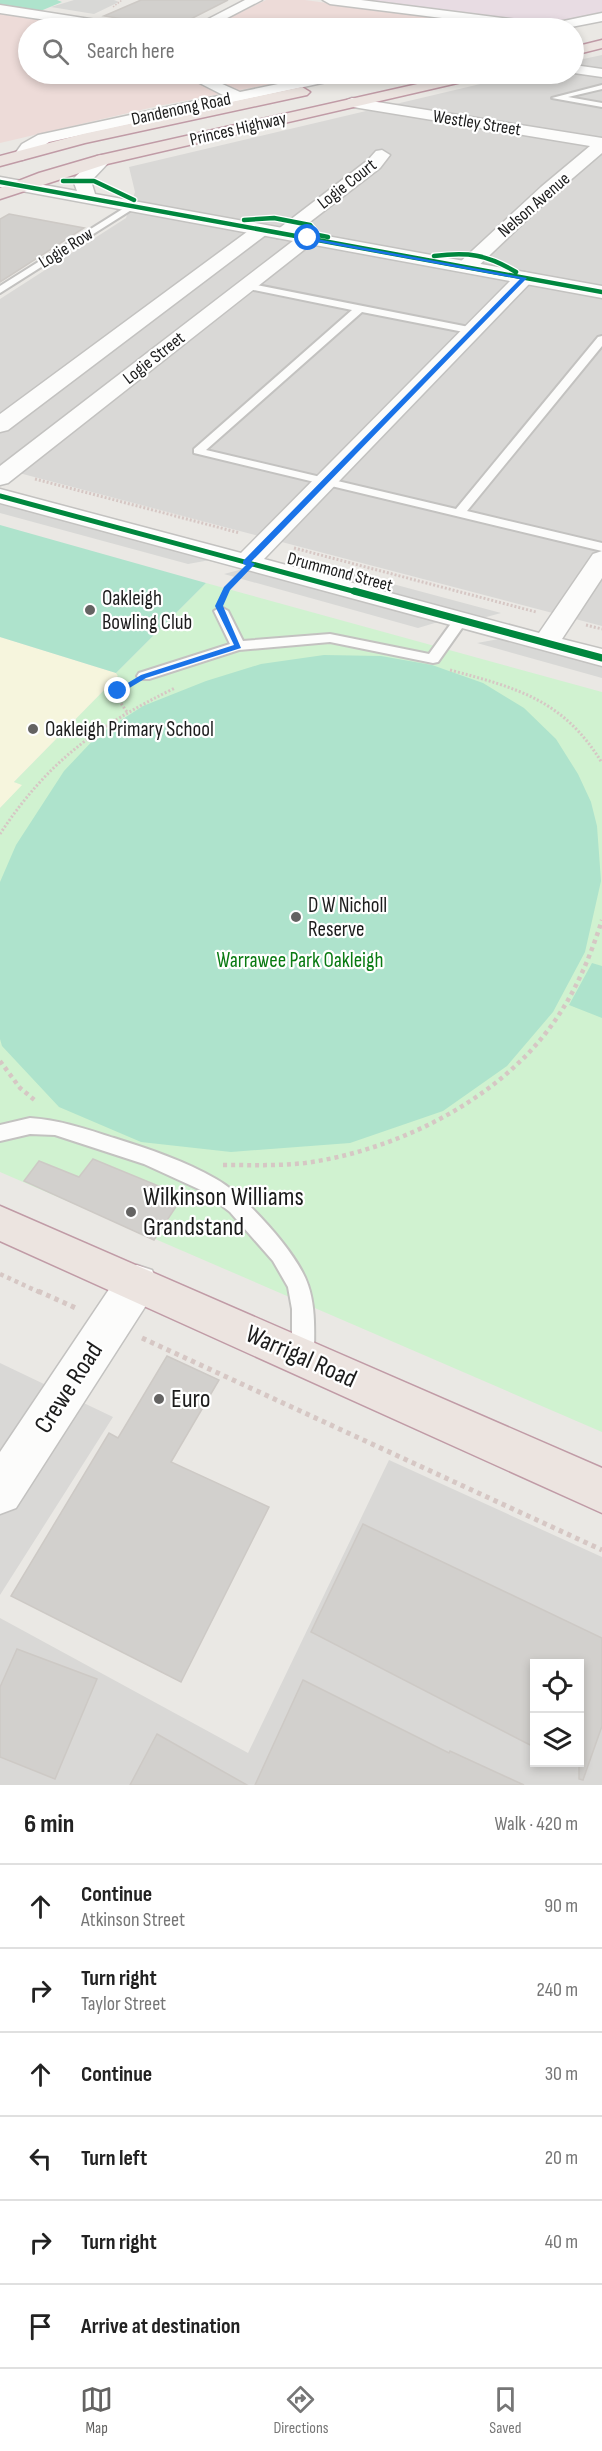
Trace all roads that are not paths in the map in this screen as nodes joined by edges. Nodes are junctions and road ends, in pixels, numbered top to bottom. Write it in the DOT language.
graph roads {
  1 [pos="255,0"];
  2 [pos="330,0"];
  3 [pos="0,9"];
  4 [pos="602,17"];
  5 [pos="54,18"];
  6 [pos="218,18"];
  7 [pos="460,18"];
  8 [pos="584,21"];
  9 [pos="602,25"];
  10 [pos="584,29"];
  11 [pos="602,44"];
  12 [pos="584,48"];
  13 [pos="584,71"];
  14 [pos="602,73"];
  15 [pos="211,84"];
  16 [pos="299,84"];
  17 [pos="339,84"];
  18 [pos="435,84"];
  19 [pos="602,87"];
  20 [pos="239,97"];
  21 [pos="352,103"];
  22 [pos="602,105"];
  23 [pos="602,143"];
  24 [pos="22,155"];
  25 [pos="382,155"];
  26 [pos="103,160"];
  27 [pos="0,161"];
  28 [pos="71,169"];
  29 [pos="0,181"];
  30 [pos="22,185"];
  31 [pos="0,194"];
  32 [pos="88,198"];
  33 [pos="132,207"];
  34 [pos="261,230"];
  35 [pos="283,234"];
  36 [pos="308,238"];
  37 [pos="466,267"];
  38 [pos="524,278"];
  39 [pos="247,286"];
  40 [pos="0,290"];
  41 [pos="602,292"];
  42 [pos="360,308"];
  43 [pos="474,331"];
  44 [pos="602,339"];
  45 [pos="0,424"];
  46 [pos="4,475"];
  47 [pos="325,481"];
  48 [pos="0,496"];
  49 [pos="459,513"];
  50 [pos="602,547"];
  51 [pos="602,559"];
  52 [pos="249,563"];
  53 [pos="221,611"];
  54 [pos="460,621"];
  55 [pos="546,643"];
  56 [pos="238,646"];
  57 [pos="602,658"];
  58 [pos="144,676"];
  59 [pos="0,1133"];
  60 [pos="0,1223"];
  61 [pos="136,1283"];
  62 [pos="303,1358"];
  63 [pos="602,1491"];
  64 [pos="0,1492"];
  1 -- 6 [label="street"];
  2 -- 7 [label="street"];
  3 -- 5 [label="street"];
  4 -- 8 [label="street"];
  9 -- 10 [label="highway"];
  11 -- 12 [label="highway"];
  13 -- 14 [label="street"];
  15 -- 20 [label="street"];
  16 -- 20 [label="street, Dandenong Road"];
  17 -- 24 [label="highway, Princes Highway"];
  18 -- 21 [label="highway, Princes Highway"];
  19 -- 22 [label="lane"];
  20 -- 24 [label="street, Dandenong Road"];
  21 -- 23 [label="street, Westley Street"];
  21 -- 26 [label="highway, Princes Highway"];
  23 -- 37 [label="street, Nelson Avenue"];
  24 -- 27 [label="highway, Princes Highway"];
  25 -- 35 [label="street, Logie Court"];
  26 -- 28 [label="highway, Princes Highway"];
  26 -- 32 [label="street"];
  28 -- 29 [label="highway"];
  28 -- 30 [label="highway, Princes Highway"];
  29 -- 30 [label="street"];
  30 -- 31 [label="highway, Princes Highway"];
  30 -- 32 [label="street"];
  32 -- 33 [label="street"];
  33 -- 34 [label="street"];
  33 -- 40 [label="lane, Logie Row"];
  34 -- 35 [label="street"];
  34 -- 45 [label="street, Logie Street"];
  35 -- 36 [label="street"];
  36 -- 37 [label="street"];
  36 -- 39 [label="street, Logie Street"];
  37 -- 38 [label="street"];
  38 -- 41 [label="street"];
  38 -- 43 [label="street"];
  39 -- 42 [label="lane"];
  39 -- 46 [label="street, Logie Street"];
  42 -- 43 [label="lane"];
  42 -- 47 [label="lane"];
  43 -- 47 [label="street"];
  44 -- 49 [label="lane"];
  47 -- 49 [label="lane"];
  47 -- 52 [label="street"];
  48 -- 52 [label="street, Drummond Street"];
  49 -- 50 [label="lane"];
  51 -- 55 [label="street"];
  52 -- 54 [label="street, Drummond Street"];
  53 -- 56 [label="lane"];
  54 -- 55 [label="street, Drummond Street"];
  54 -- 56 [label="lane"];
  55 -- 57 [label="street, Drummond Street"];
  56 -- 58 [label="lane"];
  59 -- 62 [label="lane"];
  60 -- 61 [label="highway, Warrigal Road"];
  61 -- 62 [label="highway, Warrigal Road"];
  61 -- 64 [label="street, Crewe Road"];
  62 -- 63 [label="highway, Warrigal Road"];
}
